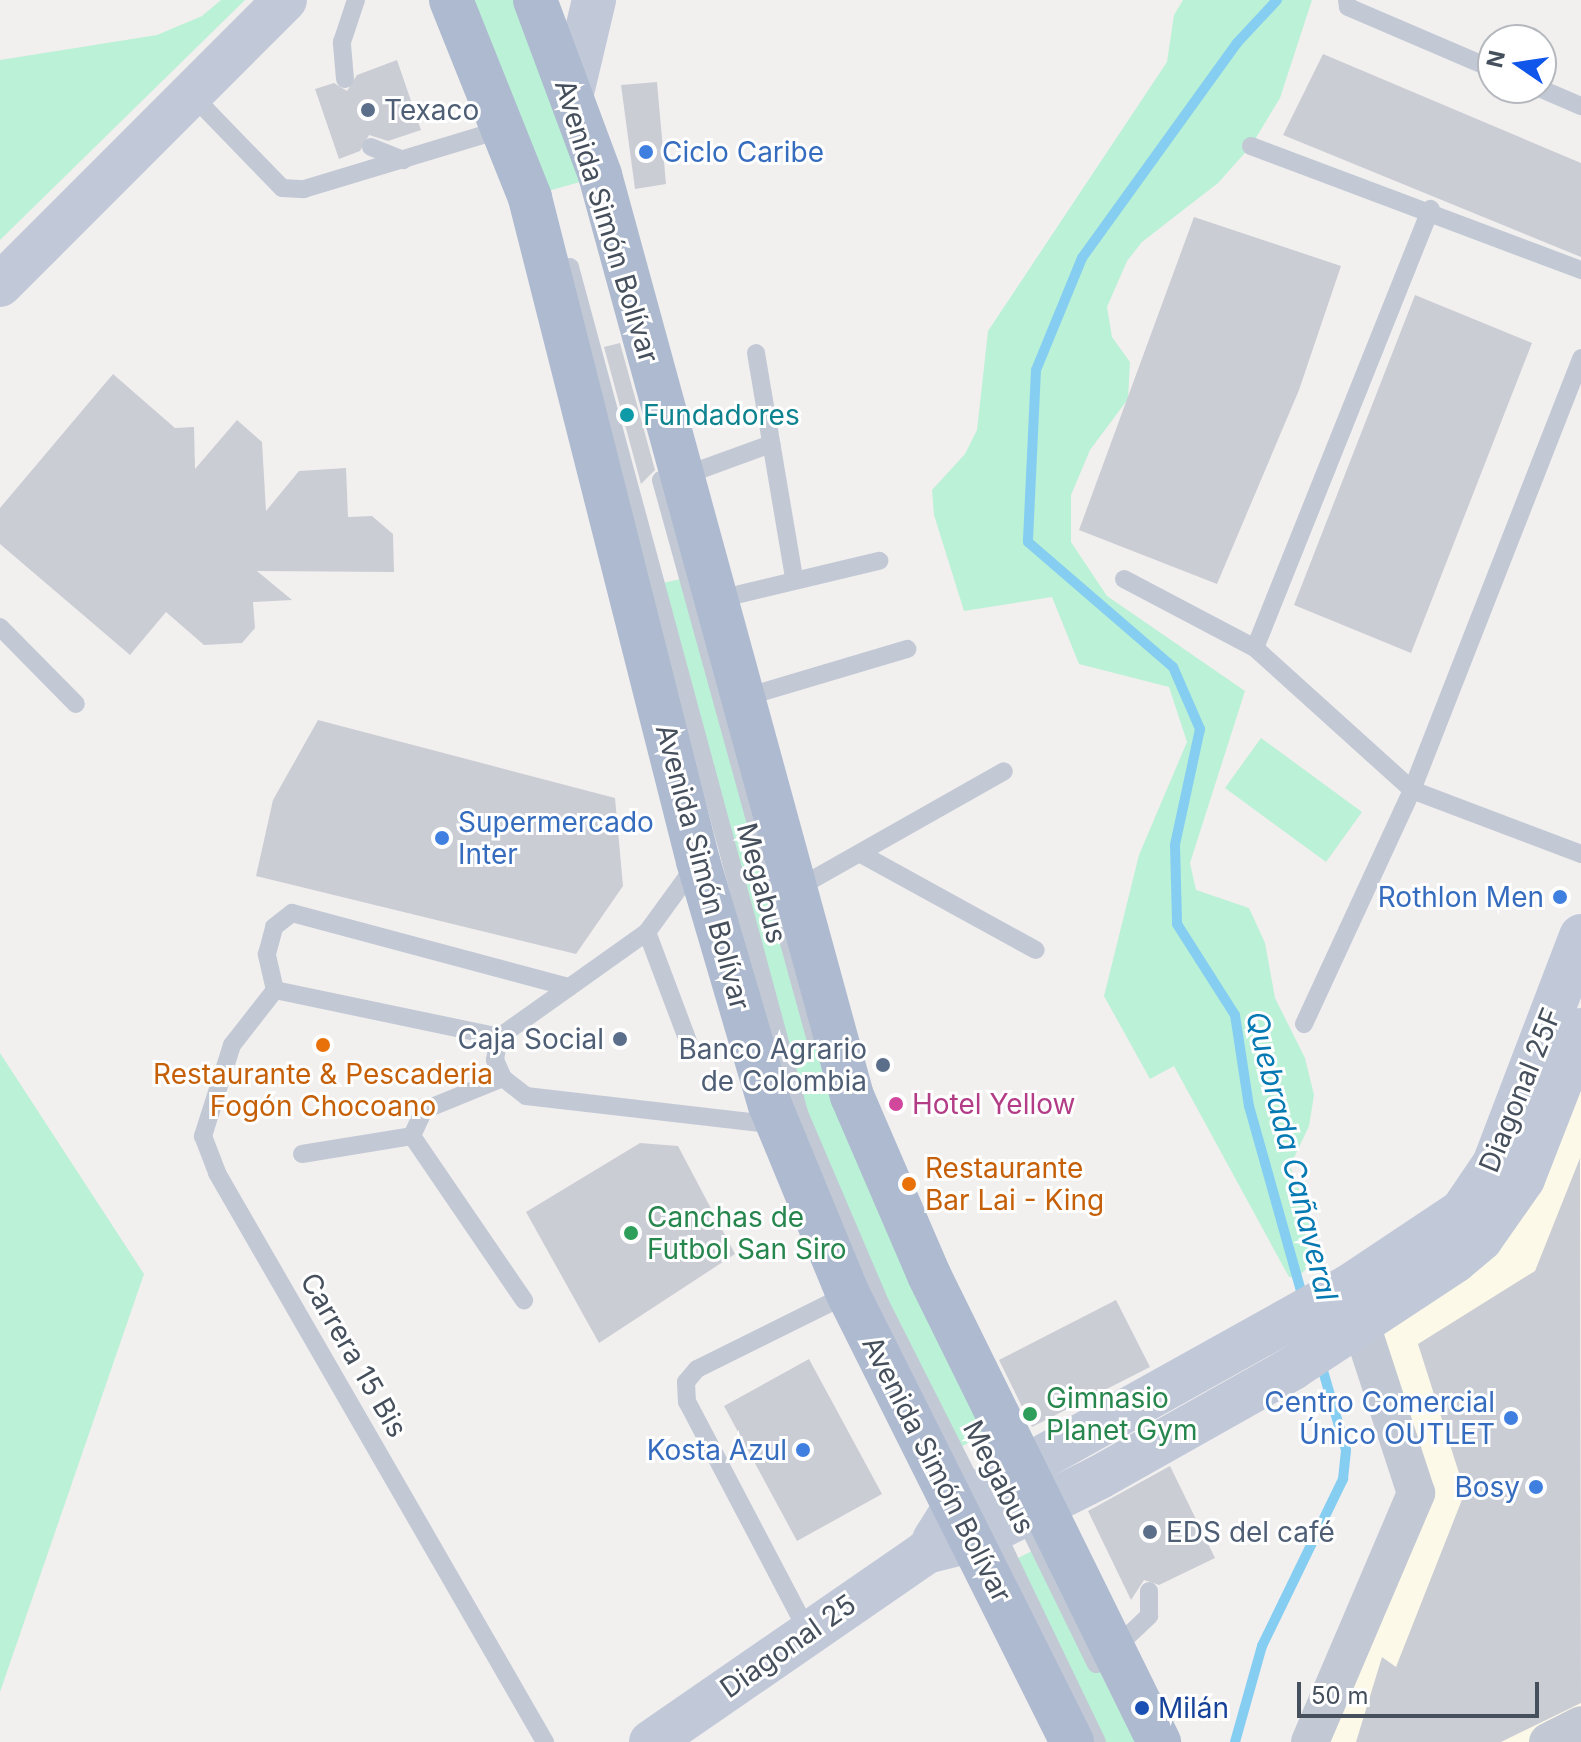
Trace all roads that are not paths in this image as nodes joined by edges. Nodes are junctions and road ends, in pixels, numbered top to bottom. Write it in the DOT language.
graph roads {
  1 [pos="285,0"];
  2 [pos="356,0"];
  3 [pos="451,0"];
  4 [pos="474,0"];
  5 [pos="513,0"];
  6 [pos="535,0"];
  7 [pos="594,0"];
  8 [pos="1347,0"];
  9 [pos="1477,62"];
  10 [pos="345,79"];
  11 [pos="572,93"];
  12 [pos="191,94"];
  13 [pos="1557,96"];
  14 [pos="1581,106"];
  15 [pos="503,129"];
  16 [pos="1251,146"];
  17 [pos="371,147"];
  18 [pos="403,160"];
  19 [pos="1431,209"];
  20 [pos="1581,270"];
  21 [pos="0,285"];
  22 [pos="756,353"];
  23 [pos="1581,358"];
  24 [pos="771,444"];
  25 [pos="663,463"];
  26 [pos="879,561"];
  27 [pos="794,577"];
  28 [pos="1124,579"];
  29 [pos="715,600"];
  30 [pos="0,627"];
  31 [pos="1255,648"];
  32 [pos="907,649"];
  33 [pos="748,695"];
  34 [pos="76,704"];
  35 [pos="1004,771"];
  36 [pos="1412,790"];
  37 [pos="1577,852"];
  38 [pos="863,855"];
  39 [pos="698,861"];
  40 [pos="792,892"];
  41 [pos="647,932"];
  42 [pos="1581,936"];
  43 [pos="1036,950"];
  44 [pos="569,987"];
  45 [pos="275,990"];
  46 [pos="1304,1024"];
  47 [pos="1581,1030"];
  48 [pos="499,1037"];
  49 [pos="688,1041"];
  50 [pos="503,1078"];
  51 [pos="778,1125"];
  52 [pos="412,1136"];
  53 [pos="302,1154"];
  54 [pos="848,1294"];
  55 [pos="524,1300"];
  56 [pos="1344,1312"];
  57 [pos="1000,1505"];
  58 [pos="1149,1591"];
  59 [pos="808,1632"];
  60 [pos="1110,1668"];
  61 [pos="1581,1725"];
  62 [pos="1313,1740"];
  63 [pos="545,1742"];
  64 [pos="651,1742"];
  65 [pos="1072,1742"];
  66 [pos="1097,1742"];
  67 [pos="1159,1742"];
  68 [pos="1548,1742"];
  1 -- 12 [label="street"];
  2 -- 10 [label="lane"];
  3 -- 15 [label="main road, Avenida Simón Bolívar"];
  4 -- 57 [label="lane, Megabus"];
  5 -- 25 [label="lane, Megabus"];
  6 -- 11 [label="main road, Avenida Simón Bolívar"];
  7 -- 11 [label="street"];
  8 -- 9 [label="lane"];
  11 -- 25 [label="main road, Avenida Simón Bolívar"];
  12 -- 18 [label="lane"];
  12 -- 21 [label="street"];
  13 -- 14 [label="lane"];
  15 -- 18 [label="lane"];
  15 -- 39 [label="main road, Avenida Simón Bolívar"];
  16 -- 19 [label="lane"];
  17 -- 18 [label="lane"];
  19 -- 20 [label="lane"];
  19 -- 31 [label="lane"];
  22 -- 24 [label="lane"];
  23 -- 36 [label="lane"];
  24 -- 25 [label="lane"];
  24 -- 27 [label="lane"];
  25 -- 29 [label="main road, Avenida Simón Bolívar"];
  25 -- 57 [label="lane, Megabus"];
  26 -- 27 [label="lane"];
  27 -- 29 [label="lane"];
  28 -- 31 [label="lane"];
  29 -- 33 [label="main road, Avenida Simón Bolívar"];
  30 -- 34 [label="lane"];
  31 -- 36 [label="lane"];
  32 -- 33 [label="lane"];
  33 -- 40 [label="main road, Avenida Simón Bolívar"];
  35 -- 38 [label="lane"];
  36 -- 37 [label="lane"];
  36 -- 46 [label="lane"];
  38 -- 40 [label="lane"];
  38 -- 43 [label="lane"];
  39 -- 41 [label="lane"];
  39 -- 51 [label="main road, Avenida Simón Bolívar"];
  40 -- 57 [label="main road, Avenida Simón Bolívar"];
  41 -- 44 [label="lane"];
  41 -- 49 [label="lane"];
  42 -- 56 [label="street, Diagonal 25F"];
  44 -- 45 [label="lane"];
  44 -- 48 [label="lane"];
  45 -- 48 [label="lane"];
  45 -- 63 [label="lane, Carrera 15 Bis"];
  47 -- 56 [label="street, Diagonal 25F"];
  48 -- 50 [label="lane"];
  50 -- 51 [label="lane"];
  50 -- 52 [label="lane"];
  51 -- 54 [label="main road, Avenida Simón Bolívar"];
  52 -- 53 [label="lane"];
  52 -- 55 [label="lane"];
  54 -- 57 [label="main road, Avenida Simón Bolívar"];
  54 -- 59 [label="lane"];
  56 -- 57 [label="street, Diagonal 25F"];
  56 -- 57 [label="street, Diagonal 25F"];
  56 -- 62 [label="street"];
  57 -- 59 [label="street, Diagonal 25"];
  57 -- 60 [label="main road, Avenida Simón Bolívar"];
  57 -- 65 [label="main road, Avenida Simón Bolívar"];
  57 -- 66 [label="lane, Megabus"];
  58 -- 60 [label="lane"];
  59 -- 64 [label="street, Diagonal 25"];
  60 -- 67 [label="main road, Avenida Simón Bolívar"];
  61 -- 68 [label="street"];
}
